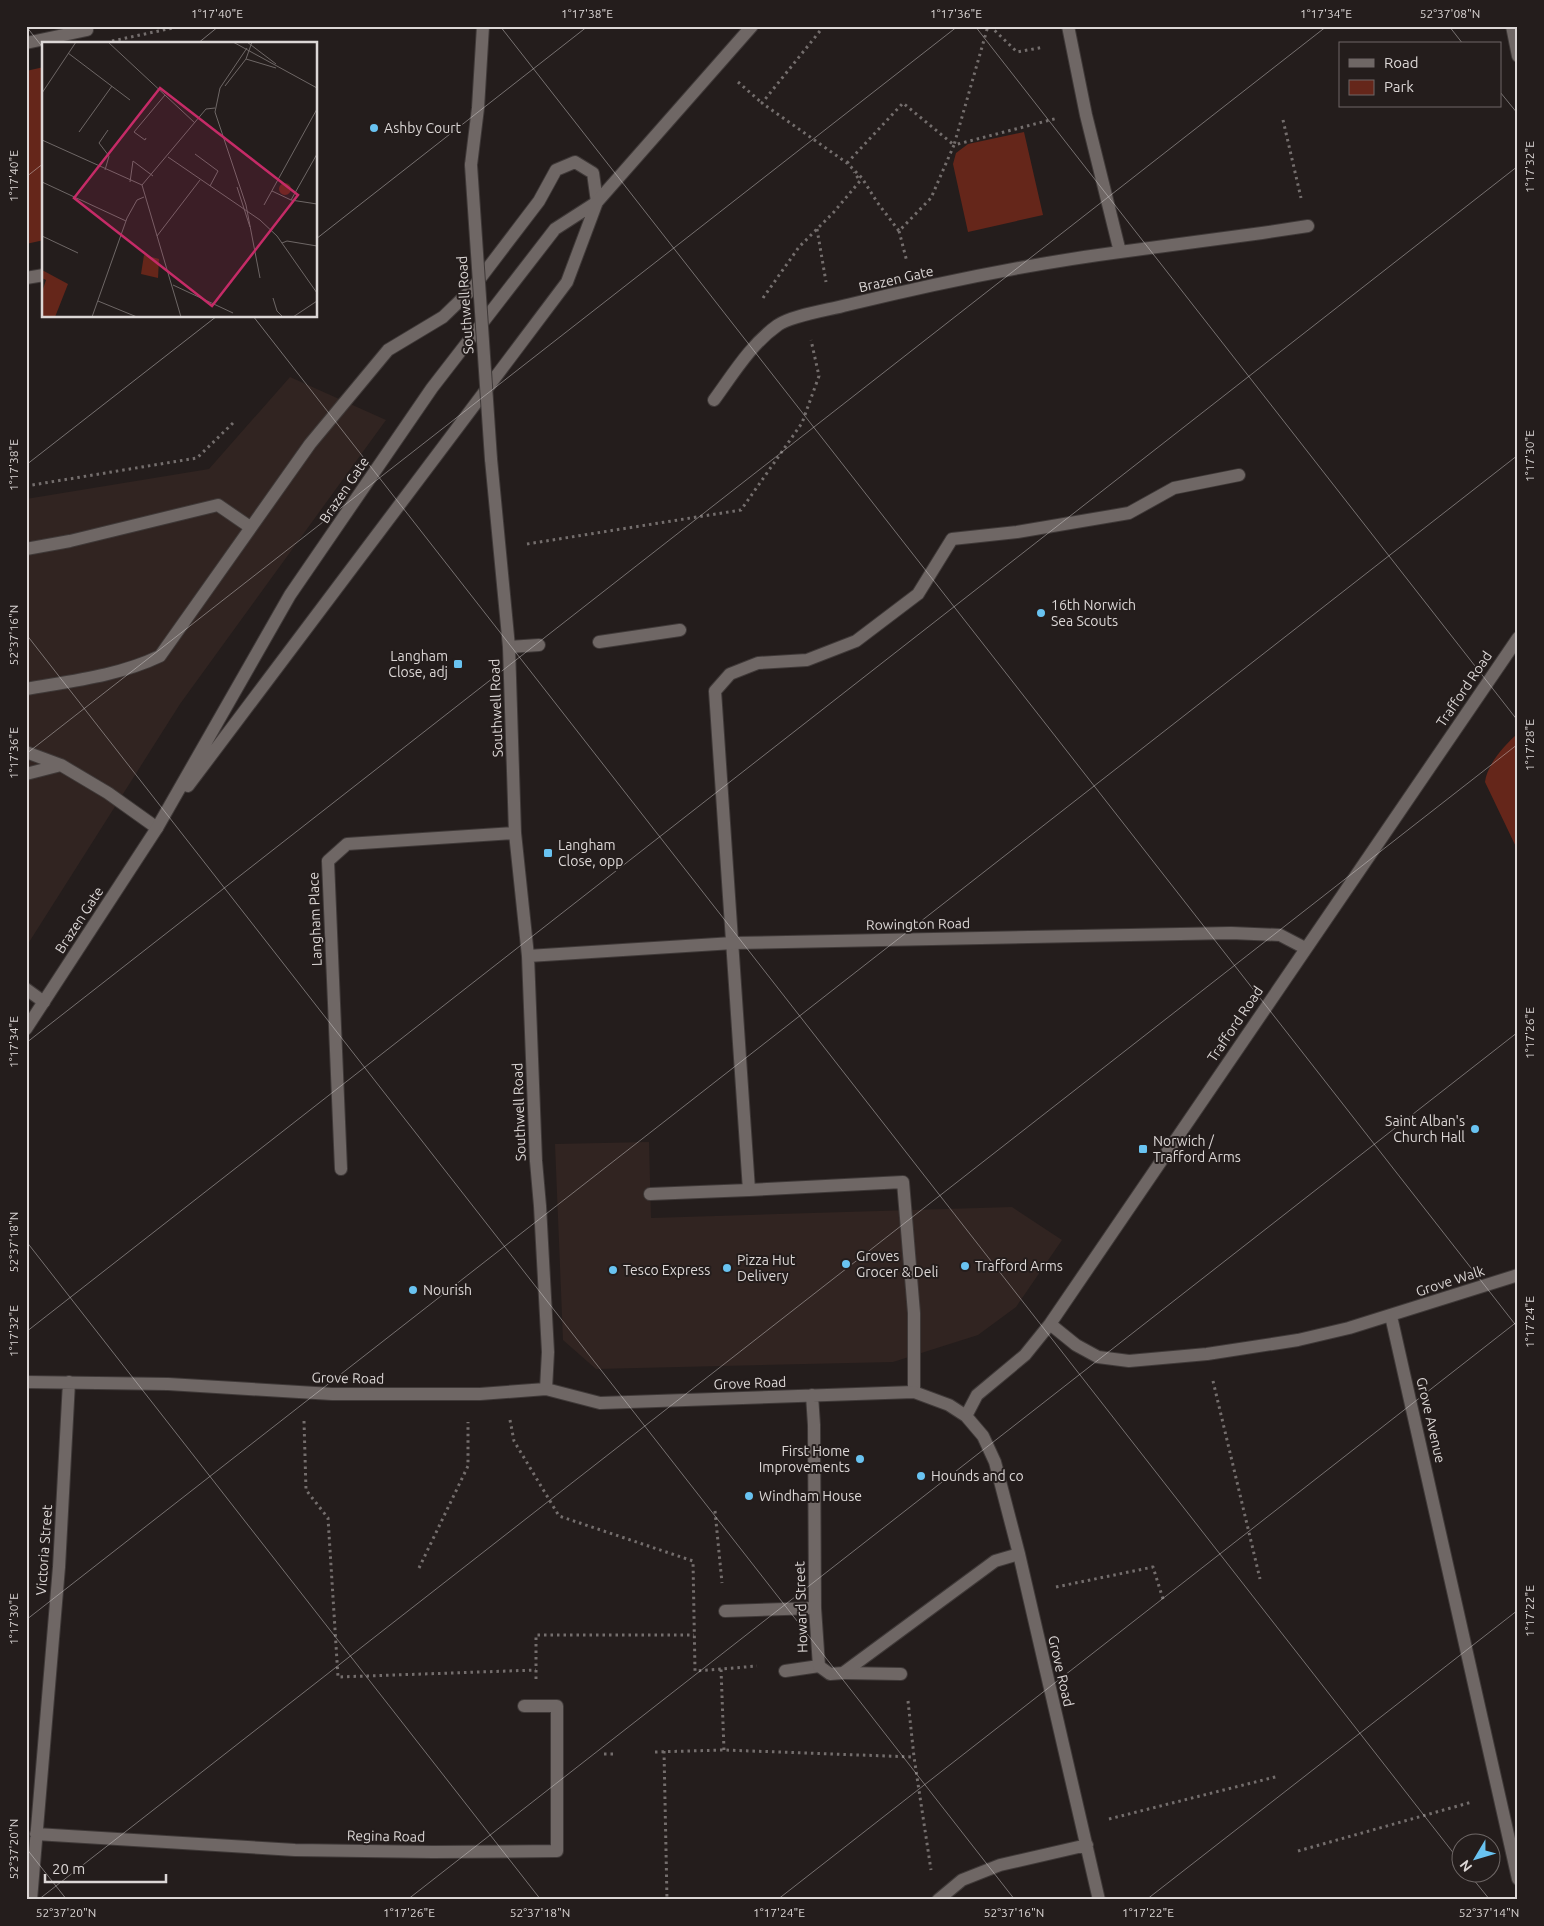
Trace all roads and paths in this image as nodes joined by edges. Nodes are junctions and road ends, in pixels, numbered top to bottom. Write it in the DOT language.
graph roads {
  1 [pos="182,26"];
  2 [pos="483,26"];
  3 [pos="752,26"];
  4 [pos="824,26"];
  5 [pos="989,26"];
  6 [pos="1068,26"];
  7 [pos="1512,26"];
  8 [pos="86,28"];
  9 [pos="90,42"];
  10 [pos="108,42"];
  11 [pos="1070,42"];
  12 [pos="26,43"];
  13 [pos="1518,56"];
  14 [pos="735,79"];
  15 [pos="762,103"];
  16 [pos="1086,115"];
  17 [pos="1283,120"];
  18 [pos="954,145"];
  19 [pos="847,163"];
  20 [pos="597,202"];
  21 [pos="1308,226"];
  22 [pos="817,229"];
  23 [pos="1120,252"];
  24 [pos="42,275"];
  25 [pos="26,278"];
  26 [pos="763,298"];
  27 [pos="831,310"];
  28 [pos="806,315"];
  29 [pos="714,400"];
  30 [pos="234,422"];
  31 [pos="1239,475"];
  32 [pos="26,486"];
  33 [pos="250,527"];
  34 [pos="26,549"];
  35 [pos="500,549"];
  36 [pos="680,630"];
  37 [pos="1518,638"];
  38 [pos="599,642"];
  39 [pos="539,645"];
  40 [pos="509,647"];
  41 [pos="26,689"];
  42 [pos="26,752"];
  43 [pos="61,765"];
  44 [pos="26,774"];
  45 [pos="157,828"];
  46 [pos="515,832"];
  47 [pos="732,943"];
  48 [pos="1305,948"];
  49 [pos="528,956"];
  50 [pos="26,989"];
  51 [pos="44,1002"];
  52 [pos="26,1029"];
  53 [pos="341,1169"];
  54 [pos="749,1190"];
  55 [pos="650,1194"];
  56 [pos="1518,1275"];
  57 [pos="1391,1316"];
  58 [pos="1050,1324"];
  59 [pos="1207,1354"];
  60 [pos="26,1382"];
  61 [pos="69,1382"];
  62 [pos="546,1389"];
  63 [pos="506,1392"];
  64 [pos="914,1392"];
  65 [pos="303,1393"];
  66 [pos="469,1394"];
  67 [pos="812,1395"];
  68 [pos="966,1416"];
  69 [pos="716,1511"];
  70 [pos="1019,1554"];
  71 [pos="420,1568"];
  72 [pos="1260,1579"];
  73 [pos="1028,1592"];
  74 [pos="1163,1599"];
  75 [pos="815,1608"];
  76 [pos="725,1610"];
  77 [pos="694,1635"];
  78 [pos="818,1666"];
  79 [pos="721,1669"];
  80 [pos="536,1670"];
  81 [pos="785,1671"];
  82 [pos="842,1673"];
  83 [pos="900,1674"];
  84 [pos="536,1679"];
  85 [pos="524,1706"];
  86 [pos="724,1750"];
  87 [pos="664,1751"];
  88 [pos="655,1752"];
  89 [pos="604,1754"];
  90 [pos="612,1754"];
  91 [pos="914,1758"];
  92 [pos="1279,1776"];
  93 [pos="1499,1794"];
  94 [pos="1081,1826"];
  95 [pos="36,1834"];
  96 [pos="1087,1845"];
  97 [pos="1298,1851"];
  98 [pos="931,1871"];
  99 [pos="1518,1880"];
  100 [pos="31,1900"];
  101 [pos="666,1900"];
  102 [pos="938,1900"];
  103 [pos="1099,1900"];
  1 -- 10 [label="path"];
  2 -- 35 [label="street, Southwell Road, bridge"];
  3 -- 20 [label="street, Brazen Gate"];
  4 -- 15 [label="path"];
  5 -- 11 [label="path"];
  5 -- 18 [label="path"];
  6 -- 11 [label="street"];
  7 -- 13 [label="street"];
  8 -- 9 [label="street"];
  8 -- 12 [label="street"];
  11 -- 16 [label="street"];
  14 -- 15 [label="path"];
  15 -- 19 [label="path"];
  16 -- 18 [label="path"];
  16 -- 23 [label="street"];
  17 -- 21 [label="path"];
  18 -- 19 [label="path"];
  18 -- 19 [label="path"];
  19 -- 22 [label="path"];
  20 -- 33 [label="street"];
  20 -- 45 [label="street, Brazen Gate"];
  20 -- 45 [label="street, Brazen Gate"];
  21 -- 23 [label="street, Brazen Gate"];
  22 -- 26 [label="path"];
  22 -- 27 [label="path"];
  23 -- 27 [label="street, Brazen Gate"];
  24 -- 25 [label="street"];
  27 -- 28 [label="street, Brazen Gate"];
  28 -- 29 [label="street, Brazen Gate"];
  28 -- 35 [label="path"];
  30 -- 32 [label="path"];
  31 -- 47 [label="street"];
  33 -- 34 [label="street"];
  33 -- 41 [label="street"];
  35 -- 40 [label="street, Southwell Road"];
  36 -- 38 [label="street"];
  37 -- 48 [label="street, Trafford Road"];
  39 -- 40 [label="street"];
  40 -- 46 [label="street, Southwell Road"];
  42 -- 43 [label="street"];
  43 -- 44 [label="street"];
  43 -- 45 [label="street"];
  45 -- 51 [label="street, Brazen Gate"];
  46 -- 49 [label="street, Southwell Road"];
  46 -- 53 [label="street, Langham Place"];
  47 -- 48 [label="street, Rowington Road"];
  47 -- 49 [label="street, Rowington Road"];
  47 -- 54 [label="street"];
  48 -- 58 [label="street, Trafford Road"];
  49 -- 62 [label="street, Southwell Road"];
  50 -- 51 [label="street"];
  51 -- 52 [label="street, Brazen Gate"];
  54 -- 55 [label="street"];
  54 -- 64 [label="street"];
  56 -- 57 [label="street, Grove Walk"];
  57 -- 59 [label="street"];
  57 -- 93 [label="street, Grove Avenue"];
  58 -- 59 [label="street"];
  58 -- 68 [label="street, Trafford Road"];
  59 -- 72 [label="path"];
  60 -- 61 [label="street, Grove Road"];
  61 -- 65 [label="street, Grove Road"];
  61 -- 95 [label="street, Victoria Street"];
  62 -- 63 [label="street, Grove Road"];
  62 -- 67 [label="street, Grove Road"];
  63 -- 66 [label="street, Grove Road"];
  63 -- 77 [label="path"];
  64 -- 67 [label="street, Grove Road"];
  64 -- 68 [label="street, Grove Road"];
  65 -- 66 [label="street, Grove Road"];
  65 -- 80 [label="path"];
  66 -- 71 [label="path"];
  67 -- 75 [label="street, Howard Street"];
  68 -- 70 [label="street, Grove Road"];
  69 -- 76 [label="path"];
  70 -- 73 [label="street, Grove Road"];
  70 -- 82 [label="street"];
  73 -- 74 [label="path"];
  73 -- 94 [label="street, Grove Road"];
  75 -- 76 [label="street"];
  75 -- 78 [label="street, Howard Street"];
  77 -- 79 [label="path"];
  77 -- 80 [label="path"];
  78 -- 81 [label="street"];
  78 -- 82 [label="street, Howard Street"];
  79 -- 81 [label="path"];
  79 -- 86 [label="path"];
  80 -- 84 [label="path"];
  82 -- 83 [label="street, Howard Street"];
  83 -- 91 [label="path"];
  85 -- 95 [label="street, Regina Road"];
  86 -- 87 [label="path"];
  86 -- 91 [label="path"];
  87 -- 88 [label="path"];
  87 -- 101 [label="path"];
  89 -- 90 [label="path"];
  91 -- 98 [label="path"];
  92 -- 94 [label="path"];
  93 -- 97 [label="path"];
  93 -- 99 [label="street, Grove Avenue"];
  94 -- 96 [label="street, Grove Road"];
  95 -- 100 [label="street, Victoria Street"];
  96 -- 102 [label="street"];
  96 -- 103 [label="street, Grove Road"];
}
